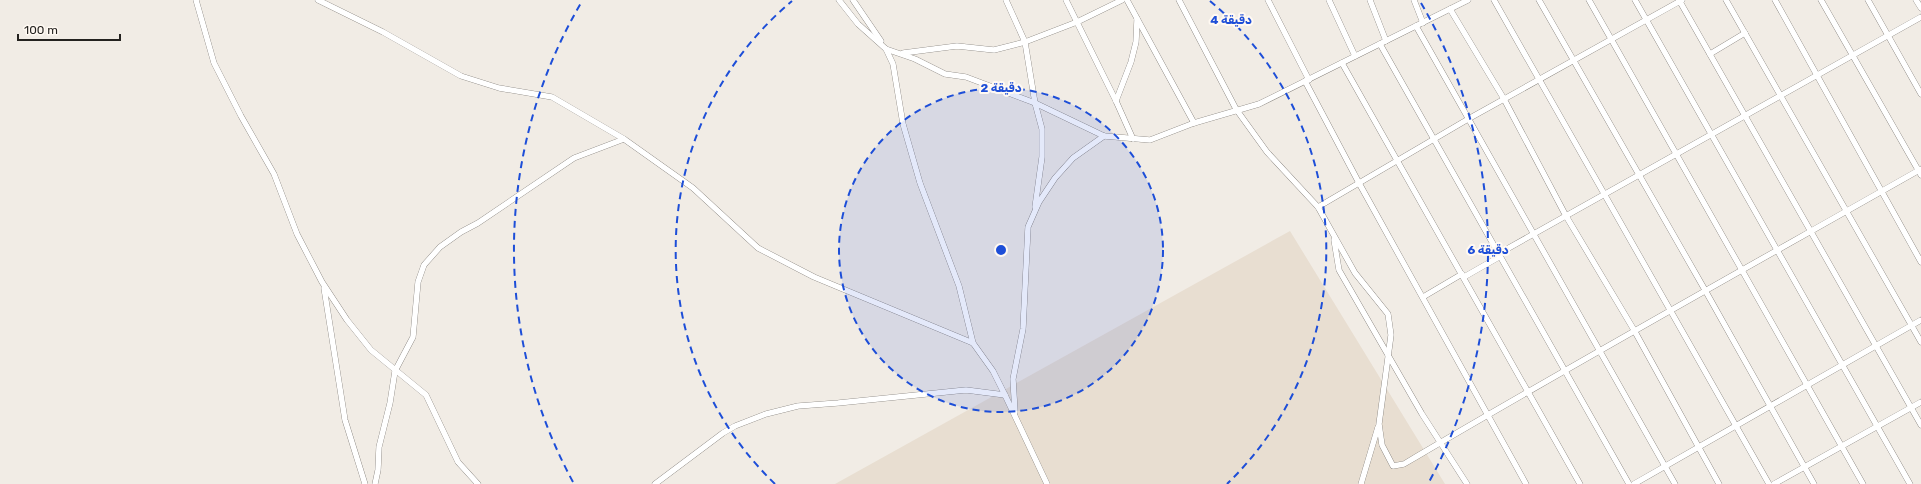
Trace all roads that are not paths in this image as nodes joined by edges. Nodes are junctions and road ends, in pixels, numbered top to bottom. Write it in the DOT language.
graph roads {
  1 [pos="196,0"];
  2 [pos="318,0"];
  3 [pos="839,0"];
  4 [pos="853,0"];
  5 [pos="1006,0"];
  6 [pos="1066,0"];
  7 [pos="1122,0"];
  8 [pos="1127,0"];
  9 [pos="1180,0"];
  10 [pos="1268,0"];
  11 [pos="1329,0"];
  12 [pos="1370,0"];
  13 [pos="1414,0"];
  14 [pos="1468,0"];
  15 [pos="1494,0"];
  16 [pos="1539,0"];
  17 [pos="1589,0"];
  18 [pos="1635,0"];
  19 [pos="1680,0"];
  20 [pos="1726,0"];
  21 [pos="1775,0"];
  22 [pos="1821,0"];
  23 [pos="1868,0"];
  24 [pos="1916,0"];
  25 [pos="1459,2"];
  26 [pos="1921,8"];
  27 [pos="1450,9"];
  28 [pos="1921,17"];
  29 [pos="1137,19"];
  30 [pos="1646,20"];
  31 [pos="1077,22"];
  32 [pos="1423,23"];
  33 [pos="1416,26"];
  34 [pos="1745,33"];
  35 [pos="1888,35"];
  36 [pos="1611,40"];
  37 [pos="1386,41"];
  38 [pos="1025,42"];
  39 [pos="1380,44"];
  40 [pos="886,49"];
  41 [pos="901,53"];
  42 [pos="1710,54"];
  43 [pos="1852,55"];
  44 [pos="1355,56"];
  45 [pos="1573,62"];
  46 [pos="1342,63"];
  47 [pos="1817,75"];
  48 [pos="1307,80"];
  49 [pos="1539,81"];
  50 [pos="1921,94"];
  51 [pos="1780,96"];
  52 [pos="1504,100"];
  53 [pos="1116,101"];
  54 [pos="1035,103"];
  55 [pos="1236,109"];
  56 [pos="1745,116"];
  57 [pos="1470,118"];
  58 [pos="1194,123"];
  59 [pos="1711,134"];
  60 [pos="1104,136"];
  61 [pos="624,139"];
  62 [pos="1133,139"];
  63 [pos="1433,141"];
  64 [pos="1676,154"];
  65 [pos="1397,161"];
  66 [pos="1920,172"];
  67 [pos="1638,175"];
  68 [pos="1359,183"];
  69 [pos="1881,192"];
  70 [pos="1604,195"];
  71 [pos="1318,207"];
  72 [pos="1846,211"];
  73 [pos="1034,213"];
  74 [pos="1566,216"];
  75 [pos="1810,231"];
  76 [pos="1332,232"];
  77 [pos="1534,234"];
  78 [pos="1776,249"];
  79 [pos="1498,255"];
  80 [pos="1921,262"];
  81 [pos="1741,270"];
  82 [pos="1463,275"];
  83 [pos="322,282"];
  84 [pos="1705,290"];
  85 [pos="1423,297"];
  86 [pos="1669,310"];
  87 [pos="1921,320"];
  88 [pos="1911,325"];
  89 [pos="1921,325"];
  90 [pos="1634,330"];
  91 [pos="1921,342"];
  92 [pos="974,343"];
  93 [pos="1876,346"];
  94 [pos="1600,352"];
  95 [pos="1388,356"];
  96 [pos="1842,366"];
  97 [pos="395,371"];
  98 [pos="1564,371"];
  99 [pos="1807,385"];
  100 [pos="1528,392"];
  101 [pos="1005,395"];
  102 [pos="1921,402"];
  103 [pos="1770,406"];
  104 [pos="1911,407"];
  105 [pos="1015,414"];
  106 [pos="1487,415"];
  107 [pos="1379,424"];
  108 [pos="1921,425"];
  109 [pos="1736,426"];
  110 [pos="1876,427"];
  111 [pos="1440,443"];
  112 [pos="1842,446"];
  113 [pos="1698,447"];
  114 [pos="1665,465"];
  115 [pos="1804,467"];
  116 [pos="365,484"];
  117 [pos="374,484"];
  118 [pos="478,484"];
  119 [pos="655,484"];
  120 [pos="1047,484"];
  121 [pos="1361,484"];
  122 [pos="1467,484"];
  123 [pos="1526,484"];
  124 [pos="1580,484"];
  125 [pos="1629,484"];
  126 [pos="1634,484"];
  127 [pos="1675,484"];
  128 [pos="1719,484"];
  129 [pos="1769,484"];
  130 [pos="1774,484"];
  131 [pos="1814,484"];
  132 [pos="1863,484"];
  133 [pos="1910,484"];
  1 -- 83 [label="street"];
  2 -- 61 [label="street"];
  3 -- 40 [label="street"];
  4 -- 40 [label="street"];
  5 -- 38 [label="street"];
  6 -- 31 [label="street"];
  7 -- 31 [label="street"];
  8 -- 29 [label="street"];
  9 -- 55 [label="street"];
  10 -- 48 [label="street"];
  11 -- 44 [label="street"];
  12 -- 37 [label="street"];
  13 -- 32 [label="street"];
  14 -- 25 [label="street"];
  15 -- 49 [label="street"];
  16 -- 45 [label="street"];
  17 -- 36 [label="street"];
  18 -- 30 [label="street"];
  19 -- 30 [label="street"];
  19 -- 42 [label="street"];
  20 -- 34 [label="street"];
  21 -- 47 [label="street"];
  22 -- 43 [label="street"];
  23 -- 35 [label="street"];
  24 -- 26 [label="street"];
  25 -- 27 [label="street"];
  27 -- 32 [label="street"];
  27 -- 52 [label="street"];
  28 -- 35 [label="street"];
  29 -- 53 [label="street"];
  29 -- 58 [label="street"];
  30 -- 36 [label="street"];
  30 -- 59 [label="street"];
  31 -- 38 [label="street"];
  31 -- 53 [label="street"];
  32 -- 33 [label="street"];
  33 -- 37 [label="street"];
  33 -- 57 [label="street"];
  34 -- 42 [label="street"];
  34 -- 51 [label="street"];
  35 -- 43 [label="street"];
  35 -- 50 [label="street"];
  36 -- 45 [label="street"];
  36 -- 64 [label="street"];
  37 -- 39 [label="street"];
  38 -- 41 [label="street"];
  38 -- 54 [label="street"];
  39 -- 44 [label="street"];
  39 -- 63 [label="street"];
  40 -- 41 [label="street"];
  40 -- 92 [label="street"];
  41 -- 54 [label="street"];
  42 -- 56 [label="street"];
  43 -- 47 [label="street"];
  43 -- 66 [label="street"];
  44 -- 46 [label="street"];
  45 -- 49 [label="street"];
  45 -- 67 [label="street"];
  46 -- 48 [label="street"];
  46 -- 65 [label="street"];
  47 -- 51 [label="street"];
  47 -- 69 [label="street"];
  48 -- 55 [label="street"];
  48 -- 68 [label="street"];
  49 -- 52 [label="street"];
  49 -- 70 [label="street"];
  51 -- 56 [label="street"];
  51 -- 72 [label="street"];
  52 -- 57 [label="street"];
  52 -- 74 [label="street"];
  53 -- 62 [label="street"];
  54 -- 60 [label="street"];
  54 -- 73 [label="street"];
  55 -- 58 [label="street"];
  55 -- 71 [label="street"];
  56 -- 59 [label="street"];
  56 -- 75 [label="street"];
  57 -- 63 [label="street"];
  57 -- 77 [label="street"];
  58 -- 62 [label="street"];
  59 -- 64 [label="street"];
  59 -- 78 [label="street"];
  60 -- 62 [label="street"];
  60 -- 73 [label="street"];
  61 -- 92 [label="street"];
  61 -- 97 [label="street"];
  63 -- 65 [label="street"];
  63 -- 79 [label="street"];
  64 -- 67 [label="street"];
  64 -- 81 [label="street"];
  65 -- 68 [label="street"];
  65 -- 82 [label="street"];
  66 -- 69 [label="street"];
  67 -- 70 [label="street"];
  67 -- 84 [label="street"];
  68 -- 71 [label="street"];
  68 -- 85 [label="street"];
  69 -- 72 [label="street"];
  69 -- 80 [label="street"];
  70 -- 74 [label="street"];
  70 -- 86 [label="street"];
  71 -- 76 [label="street"];
  72 -- 75 [label="street"];
  72 -- 88 [label="street"];
  73 -- 105 [label="street"];
  74 -- 77 [label="street"];
  74 -- 90 [label="street"];
  75 -- 78 [label="street"];
  75 -- 93 [label="street"];
  76 -- 95 [label="street"];
  76 -- 95 [label="street"];
  77 -- 79 [label="street"];
  77 -- 94 [label="street"];
  78 -- 81 [label="street"];
  78 -- 96 [label="street"];
  79 -- 82 [label="street"];
  79 -- 98 [label="street"];
  81 -- 84 [label="street"];
  81 -- 99 [label="street"];
  82 -- 85 [label="street"];
  82 -- 100 [label="street"];
  83 -- 97 [label="street"];
  83 -- 116 [label="street"];
  84 -- 86 [label="street"];
  84 -- 103 [label="street"];
  85 -- 106 [label="street"];
  86 -- 90 [label="street"];
  86 -- 109 [label="street"];
  87 -- 88 [label="street"];
  88 -- 89 [label="street"];
  88 -- 91 [label="street"];
  88 -- 93 [label="street"];
  90 -- 94 [label="street"];
  90 -- 113 [label="street"];
  92 -- 101 [label="street"];
  93 -- 96 [label="street"];
  93 -- 104 [label="street"];
  94 -- 98 [label="street"];
  94 -- 114 [label="street"];
  95 -- 107 [label="street"];
  95 -- 111 [label="street"];
  96 -- 99 [label="street"];
  96 -- 110 [label="street"];
  97 -- 117 [label="street"];
  97 -- 118 [label="street"];
  98 -- 100 [label="street"];
  98 -- 125 [label="street"];
  99 -- 103 [label="street"];
  99 -- 112 [label="street"];
  100 -- 106 [label="street"];
  100 -- 124 [label="street"];
  101 -- 105 [label="street"];
  101 -- 119 [label="street"];
  102 -- 104 [label="street"];
  103 -- 109 [label="street"];
  103 -- 115 [label="street"];
  104 -- 108 [label="street"];
  104 -- 110 [label="street"];
  105 -- 120 [label="street"];
  106 -- 111 [label="street"];
  106 -- 123 [label="street"];
  107 -- 111 [label="street"];
  107 -- 121 [label="street"];
  109 -- 113 [label="street"];
  109 -- 129 [label="street"];
  110 -- 112 [label="street"];
  110 -- 133 [label="street"];
  111 -- 122 [label="street"];
  112 -- 115 [label="street"];
  112 -- 132 [label="street"];
  113 -- 114 [label="street"];
  113 -- 128 [label="street"];
  114 -- 126 [label="street"];
  114 -- 127 [label="street"];
  115 -- 130 [label="street"];
  115 -- 131 [label="street"];
}
